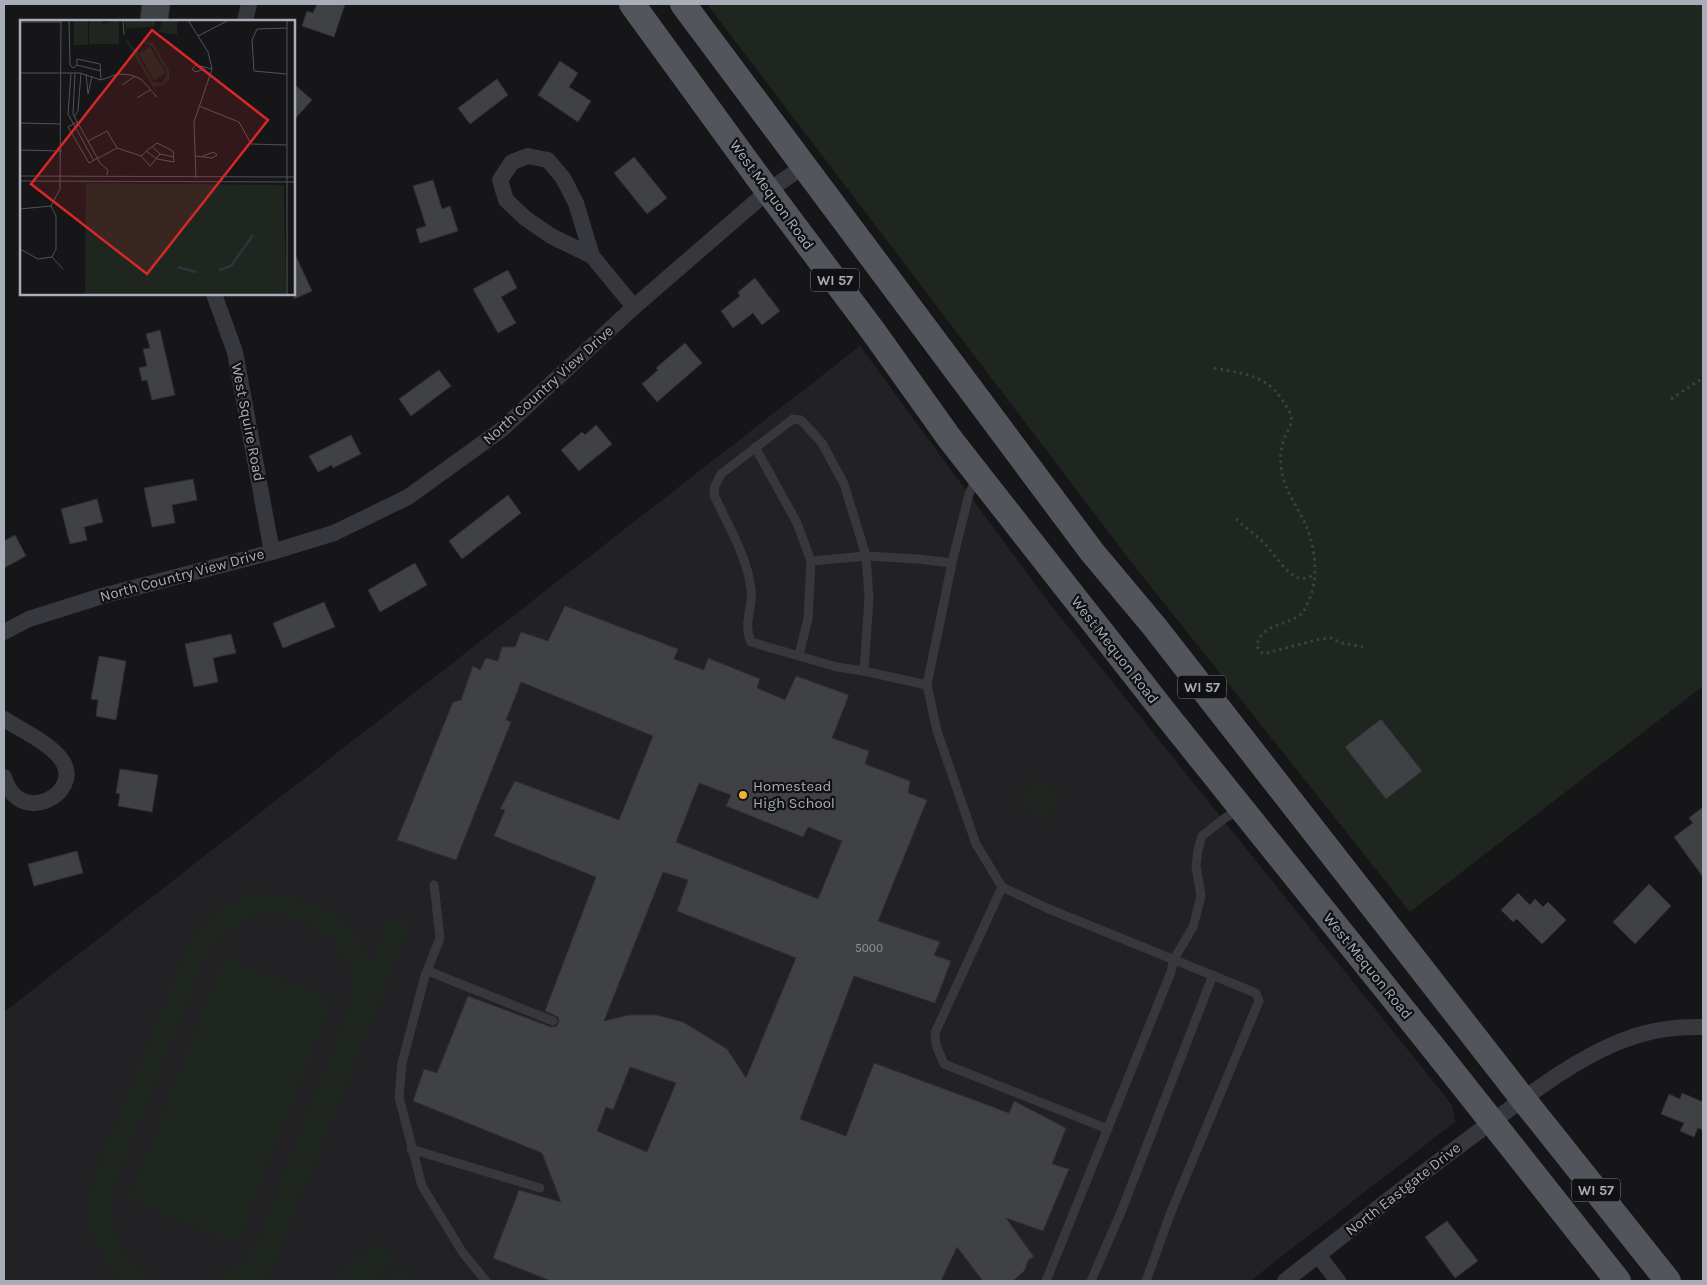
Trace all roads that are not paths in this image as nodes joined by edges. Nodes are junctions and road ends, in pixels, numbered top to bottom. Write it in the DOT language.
graph roads {
  1 [pos="249,4"];
  2 [pos="632,4"];
  3 [pos="683,4"];
  4 [pos="245,20"];
  5 [pos="804,166"];
  6 [pos="768,192"];
  7 [pos="592,256"];
  8 [pos="214,295"];
  9 [pos="634,307"];
  10 [pos="755,448"];
  11 [pos="978,474"];
  12 [pos="272,552"];
  13 [pos="866,556"];
  14 [pos="811,561"];
  15 [pos="952,563"];
  16 [pos="4,632"];
  17 [pos="799,655"];
  18 [pos="864,671"];
  19 [pos="927,685"];
  20 [pos="4,719"];
  21 [pos="4,777"];
  22 [pos="1241,809"];
  23 [pos="434,885"];
  24 [pos="1002,887"];
  25 [pos="1174,959"];
  26 [pos="428,971"];
  27 [pos="1213,975"];
  28 [pos="552,1021"];
  29 [pos="1703,1027"];
  30 [pos="1523,1099"];
  31 [pos="1492,1122"];
  32 [pos="1108,1129"];
  33 [pos="411,1149"];
  34 [pos="540,1188"];
  35 [pos="1318,1255"];
  36 [pos="486,1281"];
  37 [pos="1046,1281"];
  38 [pos="1091,1281"];
  39 [pos="1146,1281"];
  40 [pos="1285,1281"];
  41 [pos="1338,1281"];
  42 [pos="1618,1281"];
  43 [pos="1668,1281"];
  1 -- 4 [label="street"];
  2 -- 6 [label="main road, West Mequon Road / WI 57"];
  3 -- 5 [label="main road, WI 57"];
  5 -- 6 [label="street, North Country View Drive"];
  5 -- 30 [label="main road, WI 57"];
  6 -- 9 [label="street, North Country View Drive"];
  6 -- 11 [label="main road, West Mequon Road / WI 57"];
  7 -- 7 [label="street"];
  7 -- 9 [label="street"];
  8 -- 12 [label="street, West Squire Road"];
  9 -- 12 [label="street, North Country View Drive"];
  10 -- 13 [label="lane"];
  10 -- 14 [label="lane"];
  10 -- 17 [label="lane"];
  11 -- 15 [label="lane"];
  11 -- 22 [label="main road, West Mequon Road / WI 57"];
  12 -- 16 [label="street, North Country View Drive"];
  13 -- 14 [label="lane"];
  13 -- 15 [label="lane"];
  13 -- 18 [label="lane"];
  14 -- 17 [label="lane"];
  15 -- 19 [label="lane"];
  17 -- 18 [label="lane"];
  18 -- 19 [label="lane"];
  19 -- 24 [label="lane"];
  20 -- 21 [label="street"];
  22 -- 25 [label="lane"];
  22 -- 31 [label="main road, West Mequon Road / WI 57"];
  23 -- 26 [label="lane"];
  24 -- 25 [label="lane"];
  24 -- 32 [label="lane"];
  25 -- 27 [label="lane"];
  25 -- 32 [label="lane"];
  26 -- 28 [label="lane"];
  26 -- 33 [label="lane"];
  27 -- 38 [label="lane"];
  27 -- 39 [label="lane"];
  29 -- 30 [label="street, North Eastgate Drive"];
  30 -- 31 [label="street, North Eastgate Drive"];
  30 -- 43 [label="main road, WI 57"];
  31 -- 35 [label="street, North Eastgate Drive"];
  31 -- 42 [label="main road, West Mequon Road / WI 57"];
  32 -- 37 [label="lane"];
  33 -- 34 [label="lane"];
  33 -- 36 [label="lane"];
  35 -- 40 [label="street, North Eastgate Drive"];
  35 -- 41 [label="street"];
}
